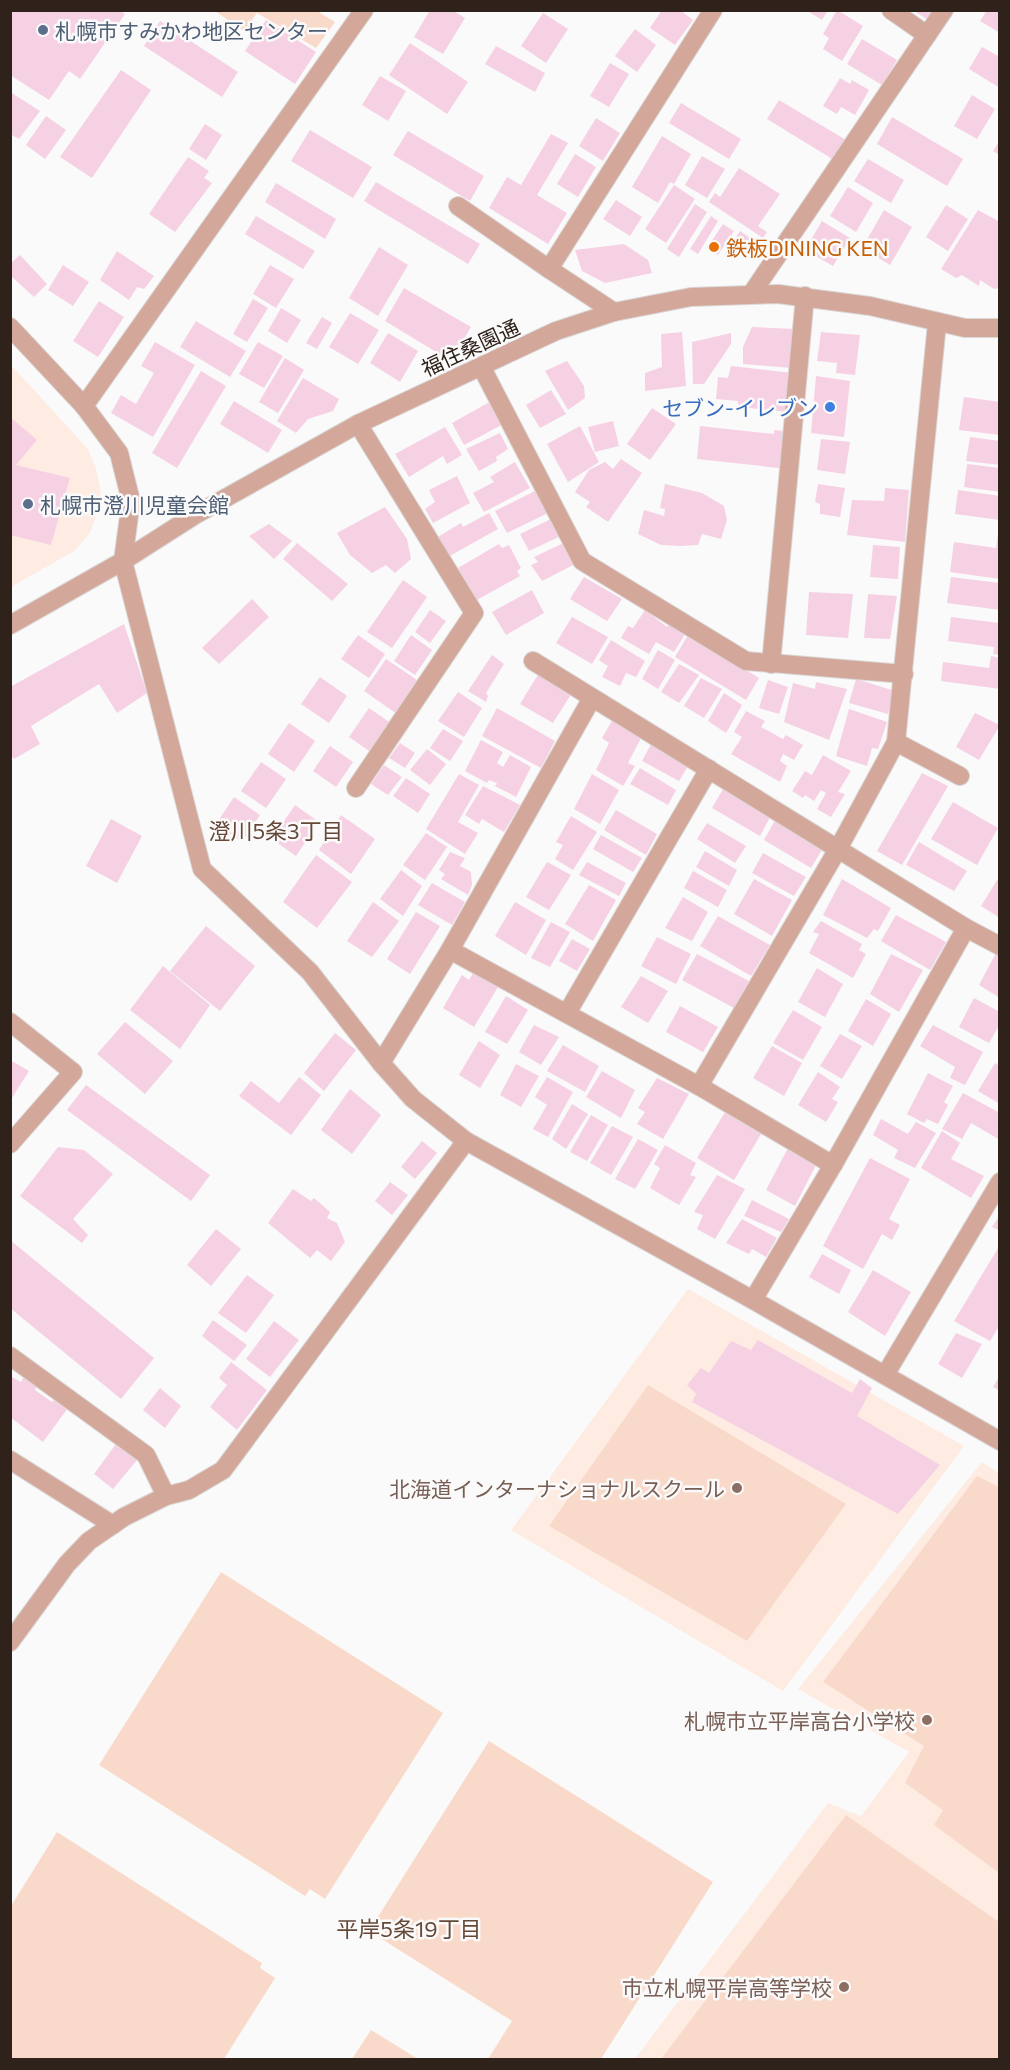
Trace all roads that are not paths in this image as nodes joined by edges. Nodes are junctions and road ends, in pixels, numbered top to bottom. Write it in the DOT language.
graph roads {
  1 [pos="364,10"];
  2 [pos="712,10"];
  3 [pos="891,10"];
  4 [pos="944,10"];
  5 [pos="927,35"];
  6 [pos="458,206"];
  7 [pos="549,269"];
  8 [pos="752,293"];
  9 [pos="805,296"];
  10 [pos="614,312"];
  11 [pos="936,323"];
  12 [pos="10,327"];
  13 [pos="999,328"];
  14 [pos="482,368"];
  15 [pos="84,406"];
  16 [pos="358,424"];
  17 [pos="123,561"];
  18 [pos="10,625"];
  19 [pos="533,661"];
  20 [pos="771,664"];
  21 [pos="904,674"];
  22 [pos="592,698"];
  23 [pos="896,742"];
  24 [pos="709,770"];
  25 [pos="960,776"];
  26 [pos="356,788"];
  27 [pos="838,849"];
  28 [pos="966,928"];
  29 [pos="999,946"];
  30 [pos="450,950"];
  31 [pos="567,1013"];
  32 [pos="10,1022"];
  33 [pos="381,1063"];
  34 [pos="699,1086"];
  35 [pos="466,1142"];
  36 [pos="10,1144"];
  37 [pos="833,1165"];
  38 [pos="999,1182"];
  39 [pos="753,1300"];
  40 [pos="10,1356"];
  41 [pos="885,1375"];
  42 [pos="999,1441"];
  43 [pos="10,1461"];
  44 [pos="166,1496"];
  45 [pos="113,1525"];
  46 [pos="10,1642"];
  1 -- 15 [label="street"];
  2 -- 7 [label="street"];
  3 -- 5 [label="street"];
  4 -- 5 [label="street"];
  5 -- 8 [label="street"];
  6 -- 7 [label="street"];
  7 -- 10 [label="street"];
  8 -- 9 [label="street, 福住桑園通"];
  8 -- 10 [label="street, 福住桑園通"];
  9 -- 11 [label="street, 福住桑園通"];
  9 -- 20 [label="street"];
  10 -- 14 [label="street, 福住桑園通"];
  11 -- 13 [label="street, 福住桑園通"];
  11 -- 21 [label="street"];
  12 -- 15 [label="street"];
  14 -- 16 [label="street, 福住桑園通"];
  14 -- 20 [label="street"];
  15 -- 17 [label="street"];
  16 -- 17 [label="street, 福住桑園通"];
  16 -- 26 [label="street"];
  17 -- 18 [label="street, 福住桑園通"];
  17 -- 33 [label="street"];
  19 -- 22 [label="street"];
  20 -- 21 [label="street"];
  21 -- 23 [label="street"];
  22 -- 24 [label="street"];
  22 -- 30 [label="street"];
  23 -- 25 [label="street"];
  23 -- 27 [label="street"];
  24 -- 27 [label="street"];
  24 -- 31 [label="street"];
  27 -- 28 [label="street"];
  27 -- 34 [label="street"];
  28 -- 29 [label="street"];
  28 -- 37 [label="street"];
  30 -- 31 [label="street"];
  30 -- 33 [label="street"];
  31 -- 34 [label="street"];
  32 -- 36 [label="street"];
  33 -- 35 [label="street"];
  34 -- 37 [label="street"];
  35 -- 39 [label="street"];
  35 -- 44 [label="street"];
  37 -- 39 [label="street"];
  38 -- 41 [label="street"];
  39 -- 41 [label="street"];
  40 -- 44 [label="street"];
  41 -- 42 [label="street"];
  43 -- 45 [label="street"];
  44 -- 45 [label="street"];
  45 -- 46 [label="street"];
}
